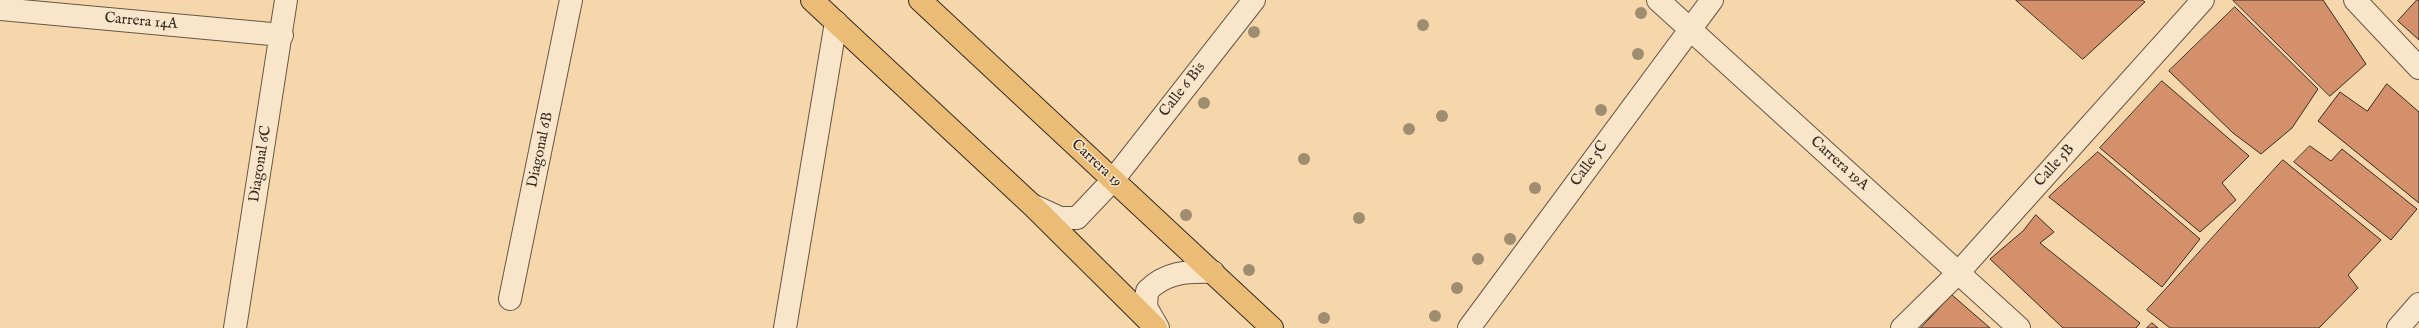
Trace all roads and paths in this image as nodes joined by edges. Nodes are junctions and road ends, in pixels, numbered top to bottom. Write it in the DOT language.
graph roads {
  1 [pos="286,0"];
  2 [pos="571,0"];
  3 [pos="812,0"];
  4 [pos="920,0"];
  5 [pos="1254,0"];
  6 [pos="1658,0"];
  7 [pos="1712,0"];
  8 [pos="2204,0"];
  9 [pos="2355,0"];
  10 [pos="0,9"];
  11 [pos="836,22"];
  12 [pos="1690,28"];
  13 [pos="282,35"];
  14 [pos="2419,68"];
  15 [pos="1113,180"];
  16 [pos="1033,206"];
  17 [pos="1212,272"];
  18 [pos="1958,272"];
  19 [pos="510,300"];
  20 [pos="2419,304"];
  21 [pos="235,328"];
  22 [pos="785,328"];
  23 [pos="1157,328"];
  24 [pos="1272,328"];
  25 [pos="1469,328"];
  26 [pos="1902,328"];
  27 [pos="2019,328"];
  28 [pos="2398,328"];
  1 -- 13 [label="street, Diagonal 6C"];
  2 -- 19 [label="street, Diagonal 6B"];
  3 -- 11 [label="highway"];
  4 -- 15 [label="highway, Carrera 19"];
  5 -- 15 [label="street, Calle 6 Bis"];
  6 -- 12 [label="street, Carrera 19A"];
  7 -- 12 [label="street, Calle 5C"];
  8 -- 18 [label="street, Calle 5B"];
  9 -- 14 [label="street"];
  10 -- 13 [label="street, Carrera 14A"];
  11 -- 16 [label="highway"];
  11 -- 22 [label="street"];
  12 -- 18 [label="street, Carrera 19A"];
  12 -- 25 [label="street, Calle 5C"];
  13 -- 21 [label="street, Diagonal 6C"];
  15 -- 16 [label="street, Calle 6 Bis"];
  15 -- 17 [label="highway, Carrera 19"];
  16 -- 23 [label="highway"];
  17 -- 23 [label="street"];
  17 -- 24 [label="highway, Carrera 19"];
  18 -- 26 [label="street, Calle 5B"];
  18 -- 27 [label="street, Carrera 19A"];
  20 -- 28 [label="street"];
}
